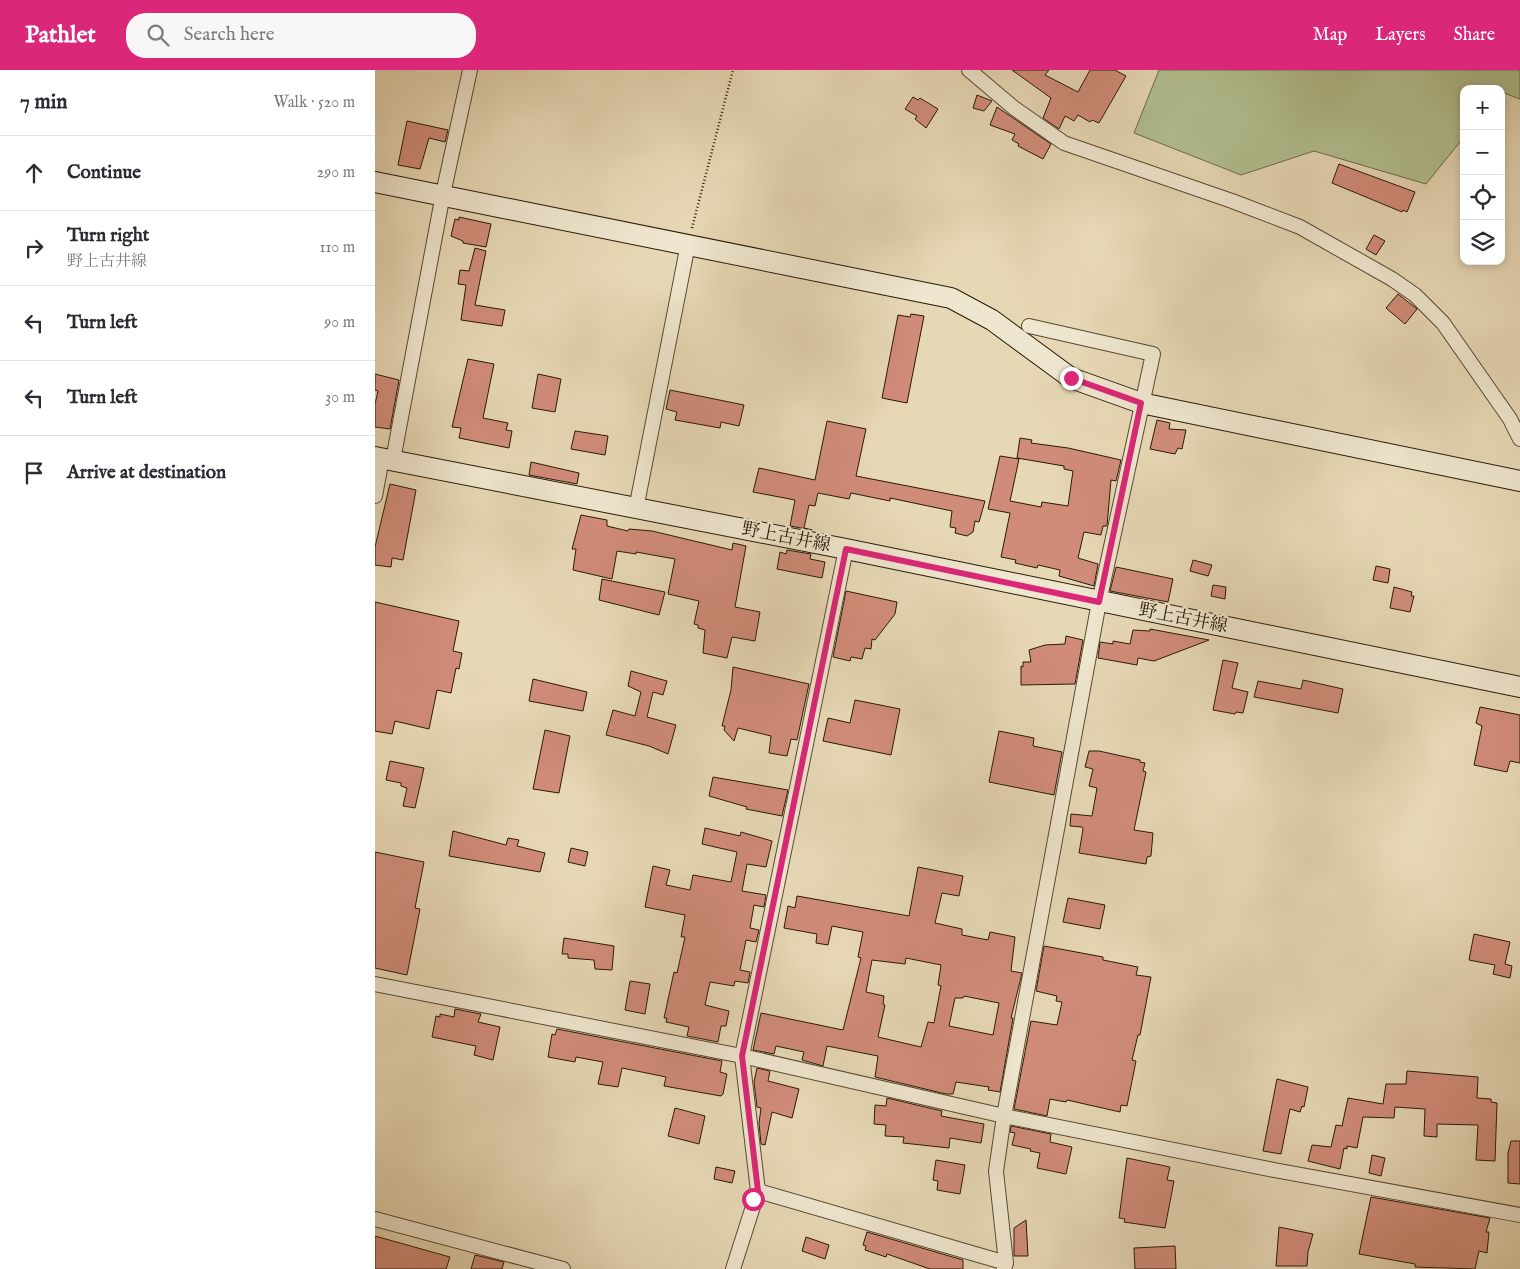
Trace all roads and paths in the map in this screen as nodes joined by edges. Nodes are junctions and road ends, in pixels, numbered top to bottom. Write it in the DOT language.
graph roads {
  1 [pos="469,70"];
  2 [pos="733,70"];
  3 [pos="969,70"];
  4 [pos="375,182"];
  5 [pos="443,194"];
  6 [pos="688,244"];
  7 [pos="1029,326"];
  8 [pos="1141,403"];
  9 [pos="1520,439"];
  10 [pos="383,458"];
  11 [pos="1520,481"];
  12 [pos="375,496"];
  13 [pos="636,509"];
  14 [pos="846,549"];
  15 [pos="1099,602"];
  16 [pos="1520,687"];
  17 [pos="375,984"];
  18 [pos="742,1056"];
  19 [pos="1004,1116"];
  20 [pos="758,1191"];
  21 [pos="1520,1215"];
  22 [pos="375,1219"];
  23 [pos="1005,1266"];
  24 [pos="563,1269"];
  25 [pos="733,1269"];
  1 -- 5 [label="street"];
  2 -- 6 [label="path"];
  3 -- 9 [label="street"];
  4 -- 5 [label="street"];
  5 -- 6 [label="street"];
  5 -- 10 [label="street"];
  6 -- 8 [label="street"];
  6 -- 13 [label="street"];
  7 -- 8 [label="street"];
  8 -- 11 [label="street"];
  8 -- 15 [label="street"];
  10 -- 12 [label="street"];
  10 -- 13 [label="street, 野上古井線"];
  13 -- 14 [label="street, 野上古井線"];
  14 -- 15 [label="street, 野上古井線"];
  14 -- 18 [label="street"];
  15 -- 16 [label="street, 野上古井線"];
  15 -- 19 [label="street"];
  17 -- 18 [label="street"];
  18 -- 19 [label="street"];
  18 -- 20 [label="street"];
  19 -- 21 [label="street"];
  19 -- 23 [label="street"];
  20 -- 23 [label="street"];
  20 -- 25 [label="street"];
  22 -- 24 [label="street"];
}
